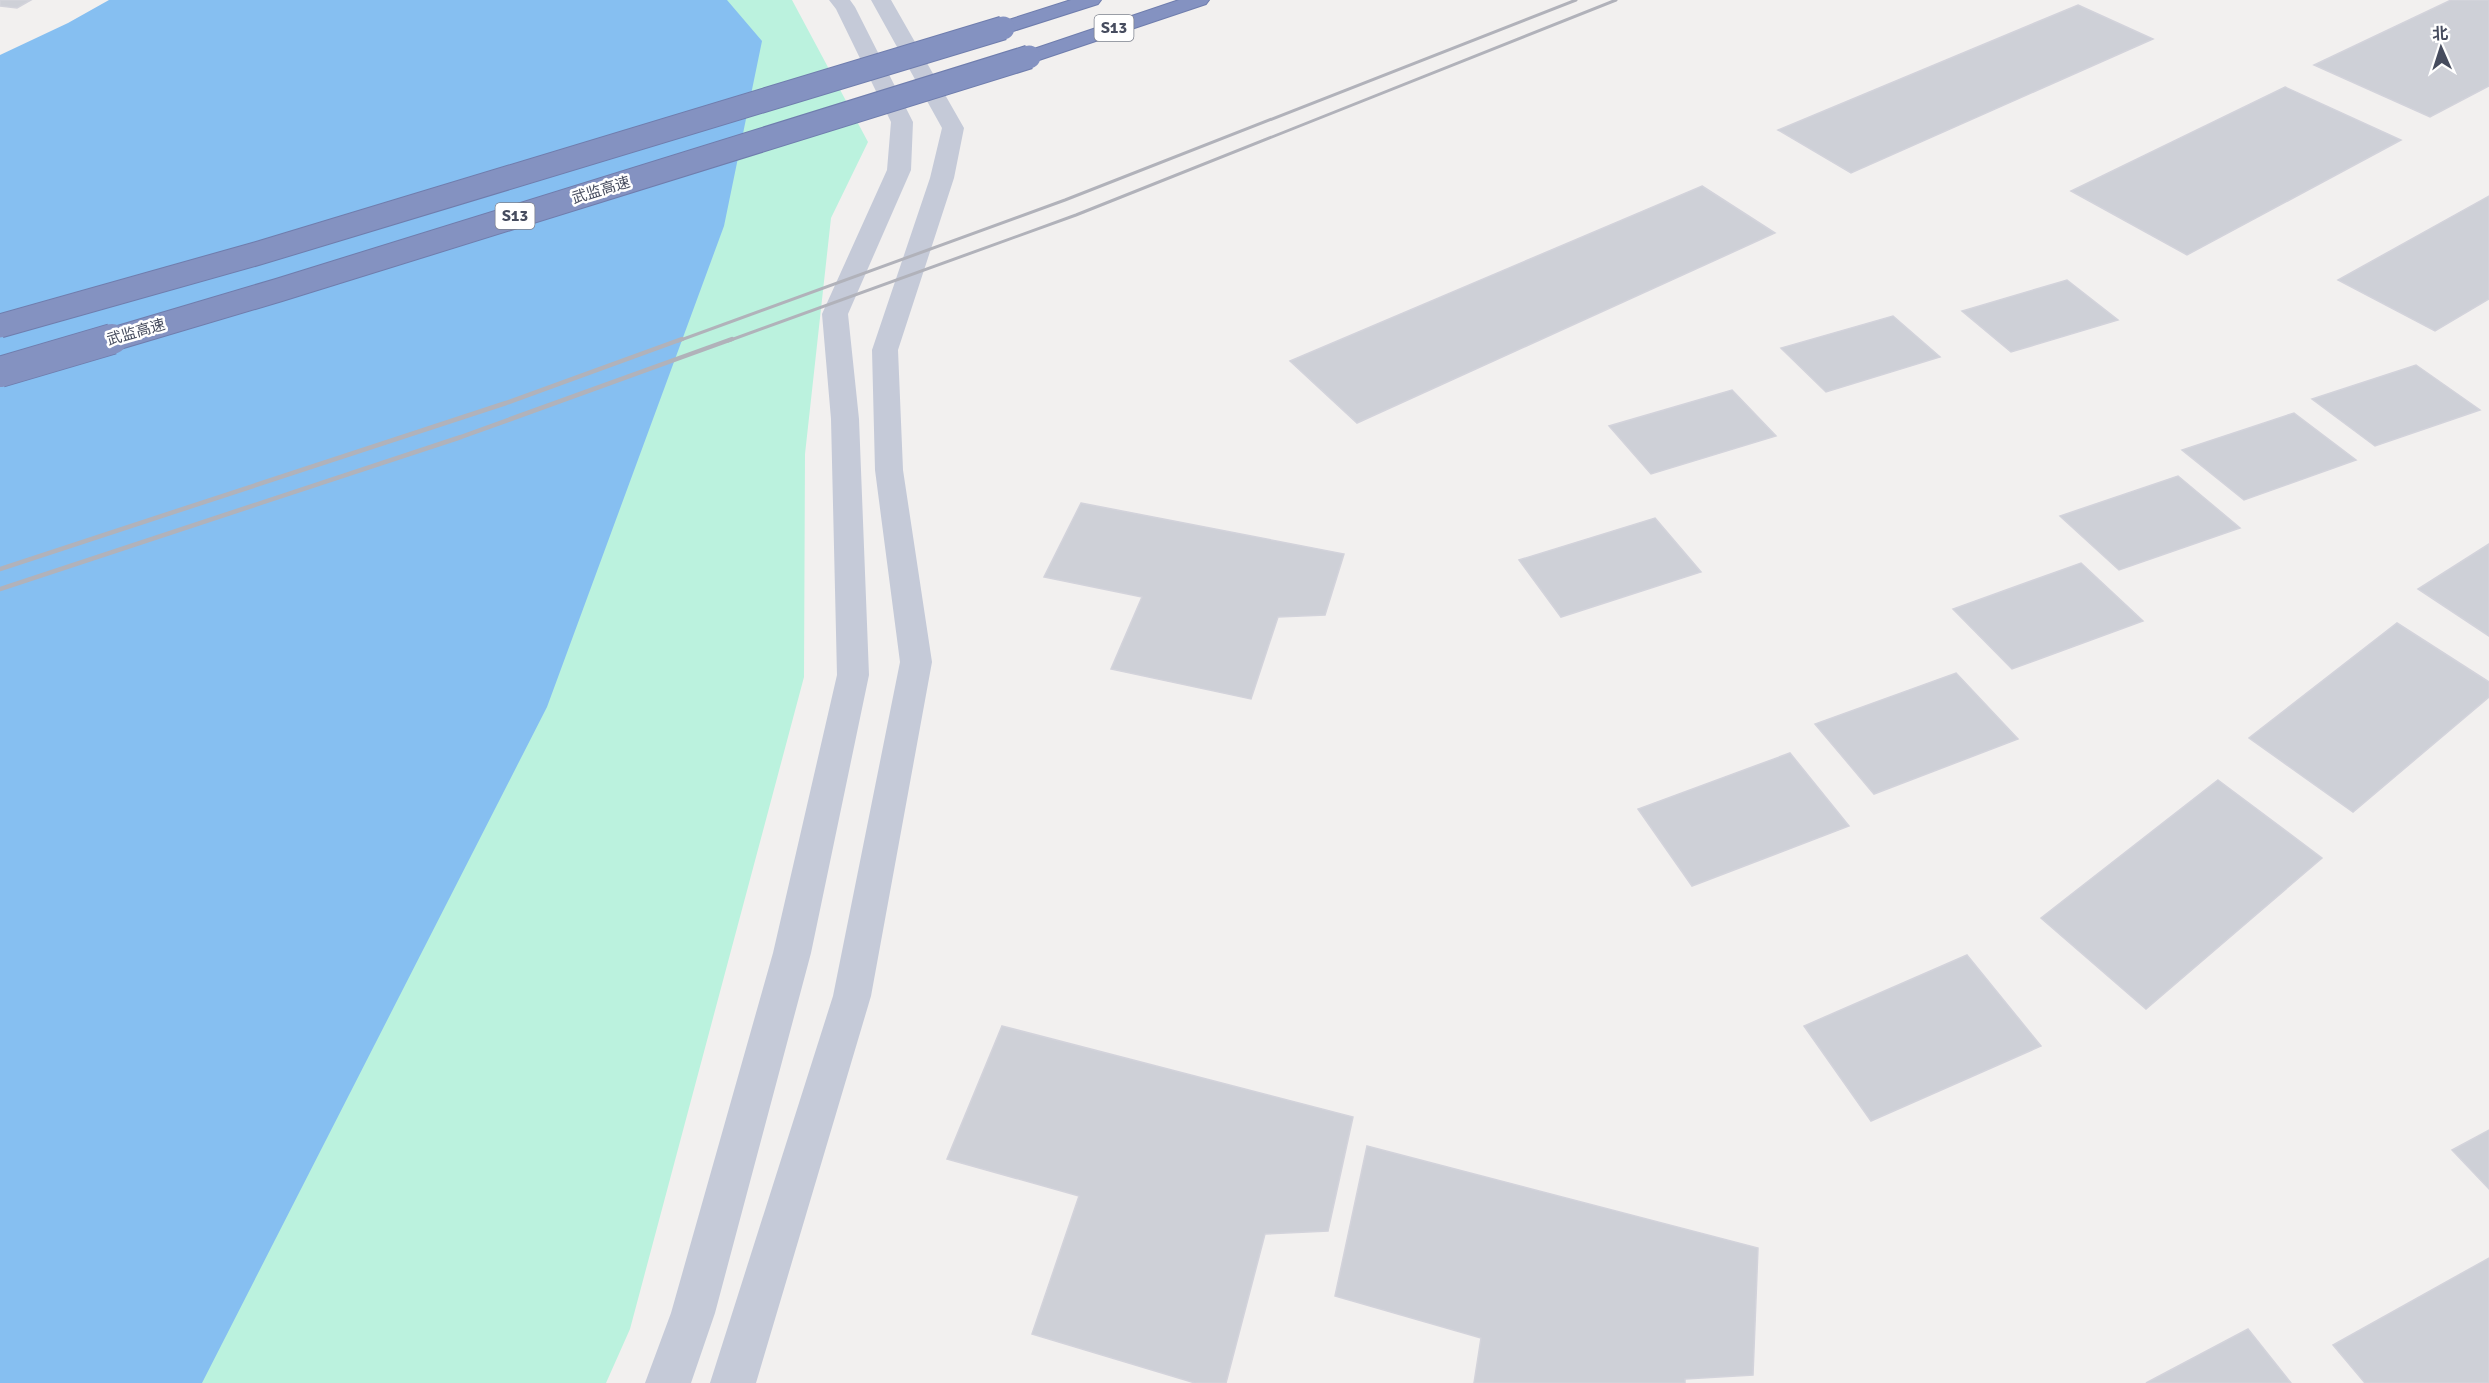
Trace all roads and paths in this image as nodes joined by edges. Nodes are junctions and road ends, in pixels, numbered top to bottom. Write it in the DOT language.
graph roads {
  1 [pos="839,0"];
  2 [pos="881,0"];
  3 [pos="1091,0"];
  4 [pos="1199,0"];
  5 [pos="0,326"];
  6 [pos="0,372"];
  7 [pos="668,1383"];
  8 [pos="733,1383"];
  1 -- 7 [label="street"];
  2 -- 8 [label="street"];
  3 -- 5 [label="highway, S13, bridge"];
  4 -- 6 [label="highway, 武监高速 / S13, bridge"];
}
